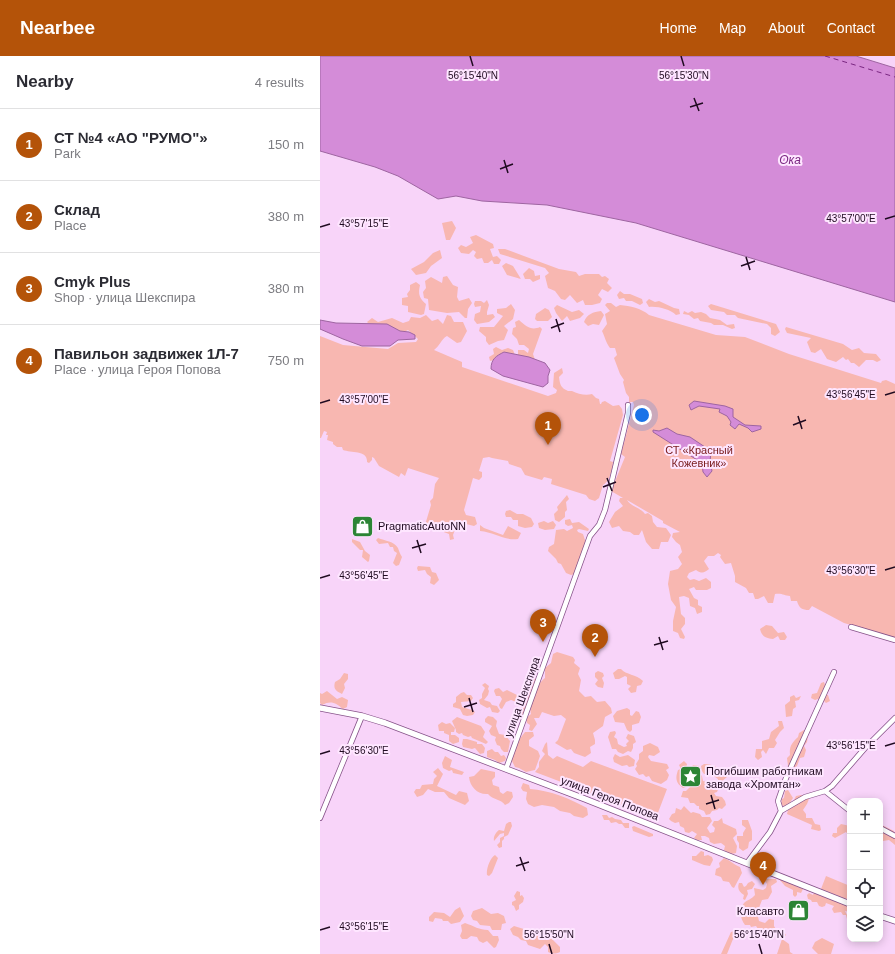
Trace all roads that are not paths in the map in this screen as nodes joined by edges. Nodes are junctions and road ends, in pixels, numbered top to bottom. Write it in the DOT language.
graph roads {
  1 [pos="628,405"];
  2 [pos="851,627"];
  3 [pos="895,640"];
  4 [pos="834,672"];
  5 [pos="320,708"];
  6 [pos="362,716"];
  7 [pos="895,718"];
  8 [pos="506,769"];
  9 [pos="825,791"];
  10 [pos="847,809"];
  11 [pos="781,811"];
  12 [pos="320,818"];
  13 [pos="883,830"];
  14 [pos="895,836"];
  15 [pos="747,863"];
  16 [pos="847,903"];
  17 [pos="883,917"];
  18 [pos="895,921"];
  1 -- 8 [label="street, улица Шекспира"];
  2 -- 3 [label="street"];
  4 -- 11 [label="street"];
  5 -- 6 [label="street, улица Героя Попова"];
  6 -- 8 [label="street, улица Героя Попова"];
  6 -- 12 [label="street"];
  7 -- 9 [label="street"];
  8 -- 15 [label="street, улица Героя Попова"];
  9 -- 10 [label="street"];
  9 -- 11 [label="street"];
  11 -- 15 [label="street"];
  13 -- 14 [label="street"];
  15 -- 16 [label="street, улица Героя Попова"];
  17 -- 18 [label="street"];
}
